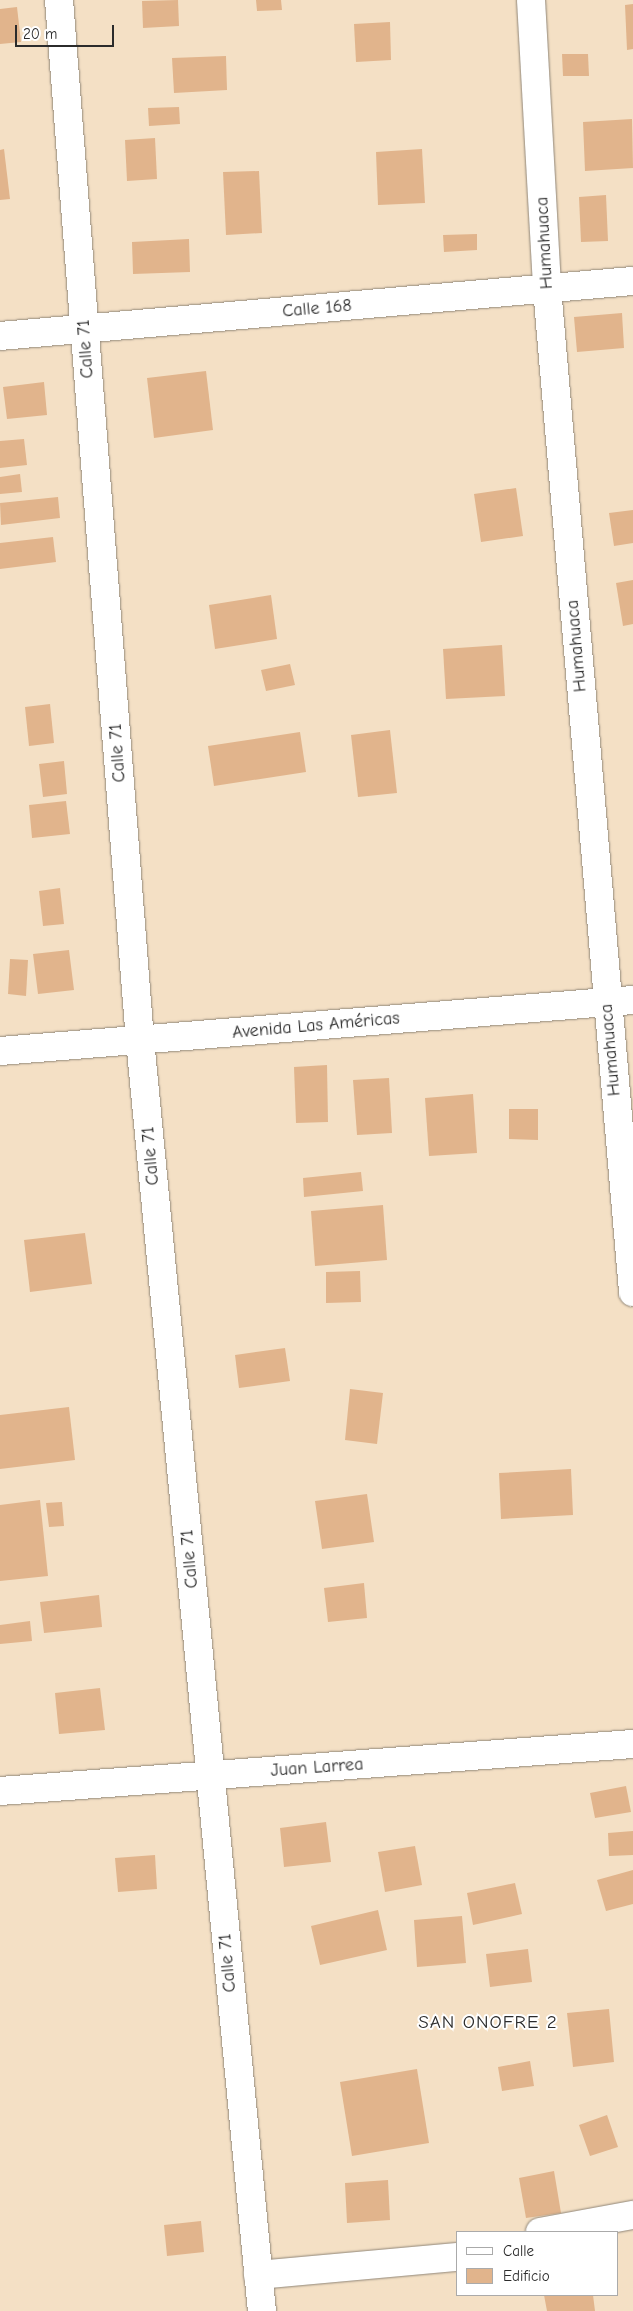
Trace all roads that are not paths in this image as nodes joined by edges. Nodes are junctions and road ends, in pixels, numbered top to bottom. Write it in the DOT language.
graph roads {
  1 [pos="59,0"];
  2 [pos="531,0"];
  3 [pos="633,281"];
  4 [pos="547,288"];
  5 [pos="85,329"];
  6 [pos="0,336"];
  7 [pos="633,1000"];
  8 [pos="606,1002"];
  9 [pos="140,1040"];
  10 [pos="0,1051"];
  11 [pos="633,1292"];
  12 [pos="633,1744"];
  13 [pos="210,1777"];
  14 [pos="0,1791"];
  15 [pos="633,2215"];
  16 [pos="545,2231"];
  17 [pos="456,2257"];
  18 [pos="258,2275"];
  19 [pos="262,2311"];
  1 -- 5 [label="street, Calle 71"];
  2 -- 4 [label="street, Humahuaca"];
  3 -- 4 [label="street, Calle 168"];
  4 -- 5 [label="street, Calle 168"];
  4 -- 8 [label="street, Humahuaca"];
  5 -- 6 [label="street, Calle 168"];
  5 -- 9 [label="street, Calle 71"];
  7 -- 8 [label="street, Avenida Las Américas"];
  8 -- 9 [label="street, Avenida Las Américas"];
  8 -- 11 [label="street, Humahuaca"];
  9 -- 10 [label="street, Avenida Las Américas"];
  9 -- 13 [label="street, Calle 71"];
  12 -- 13 [label="street, Juan Larrea"];
  13 -- 14 [label="street, Juan Larrea"];
  13 -- 18 [label="street, Calle 71"];
  15 -- 16 [label="street"];
  17 -- 18 [label="street"];
  18 -- 19 [label="street, Calle 71"];
}
